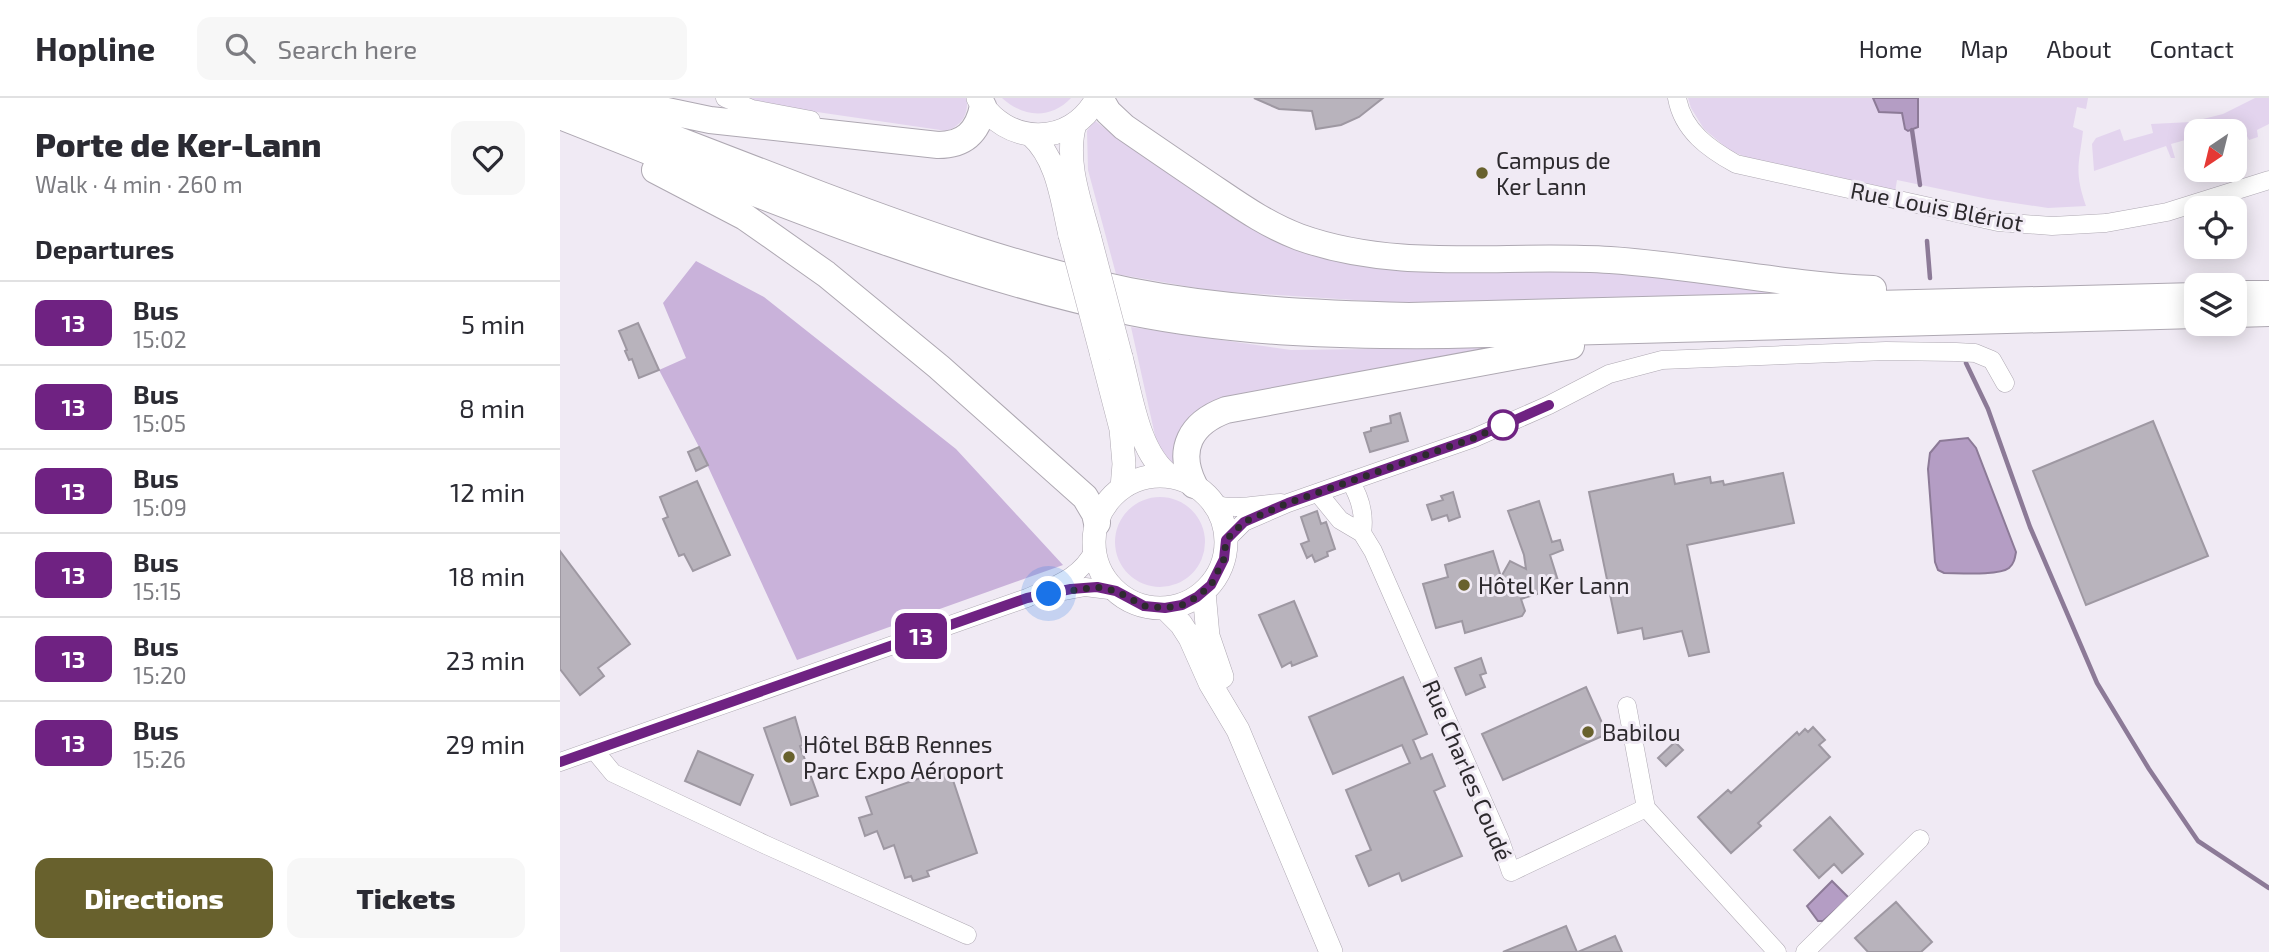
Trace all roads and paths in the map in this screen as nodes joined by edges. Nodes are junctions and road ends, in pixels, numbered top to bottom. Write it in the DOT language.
graph roads {
  1 [pos="569,98"];
  2 [pos="606,98"];
  3 [pos="725,98"];
  4 [pos="1098,98"];
  5 [pos="1677,98"];
  6 [pos="980,102"];
  7 [pos="560,116"];
  8 [pos="1075,124"];
  9 [pos="560,129"];
  10 [pos="1031,135"];
  11 [pos="917,142"];
  12 [pos="2269,180"];
  13 [pos="1080,237"];
  14 [pos="2269,293"];
  15 [pos="2247,294"];
  16 [pos="2184,296"];
  17 [pos="2123,298"];
  18 [pos="2269,313"];
  19 [pos="2247,314"];
  20 [pos="2184,315"];
  21 [pos="2080,319"];
  22 [pos="1111,355"];
  23 [pos="2005,383"];
  24 [pos="1182,481"];
  25 [pos="1350,481"];
  26 [pos="1122,488"];
  27 [pos="1318,493"];
  28 [pos="1288,503"];
  29 [pos="1214,504"];
  30 [pos="1097,523"];
  31 [pos="1362,533"];
  32 [pos="1226,540"];
  33 [pos="1094,550"];
  34 [pos="1116,591"];
  35 [pos="1204,592"];
  36 [pos="1027,598"];
  37 [pos="1165,608"];
  38 [pos="1627,706"];
  39 [pos="1238,730"];
  40 [pos="594,750"];
  41 [pos="560,762"];
  42 [pos="1646,808"];
  43 [pos="1920,839"];
  44 [pos="967,935"];
  45 [pos="1331,952"];
  46 [pos="1777,952"];
  47 [pos="1805,952"];
  1 -- 17 [label="highway"];
  2 -- 11 [label="highway"];
  3 -- 11 [label="street"];
  4 -- 8 [label="main road"];
  4 -- 17 [label="highway"];
  5 -- 12 [label="street, Rue Louis Blériot"];
  6 -- 10 [label="main road"];
  6 -- 11 [label="highway"];
  7 -- 21 [label="highway"];
  8 -- 10 [label="main road"];
  8 -- 13 [label="main road"];
  9 -- 30 [label="highway"];
  10 -- 13 [label="main road"];
  13 -- 22 [label="main road, bridge"];
  14 -- 15 [label="highway"];
  16 -- 17 [label="highway"];
  18 -- 19 [label="highway"];
  20 -- 21 [label="highway"];
  21 -- 24 [label="highway"];
  22 -- 24 [label="main road"];
  22 -- 26 [label="main road"];
  23 -- 25 [label="street"];
  24 -- 26 [label="main road"];
  24 -- 29 [label="main road"];
  25 -- 27 [label="street"];
  25 -- 31 [label="street, Rue Charles Coudé"];
  26 -- 30 [label="main road"];
  27 -- 28 [label="street"];
  27 -- 31 [label="street, Rue Charles Coudé"];
  28 -- 29 [label="street"];
  28 -- 32 [label="street"];
  29 -- 32 [label="main road"];
  30 -- 33 [label="main road"];
  31 -- 42 [label="street, Rue Charles Coudé"];
  32 -- 35 [label="main road"];
  33 -- 34 [label="main road"];
  33 -- 36 [label="street"];
  34 -- 36 [label="street"];
  34 -- 37 [label="main road"];
  35 -- 37 [label="main road"];
  35 -- 39 [label="main road"];
  36 -- 40 [label="street"];
  37 -- 39 [label="main road"];
  38 -- 42 [label="street"];
  39 -- 45 [label="main road"];
  40 -- 41 [label="street"];
  40 -- 44 [label="street"];
  42 -- 46 [label="street"];
  43 -- 47 [label="street"];
}
